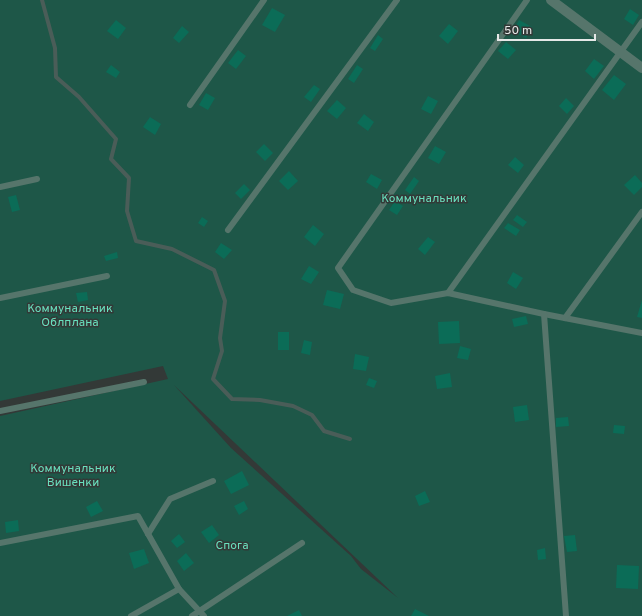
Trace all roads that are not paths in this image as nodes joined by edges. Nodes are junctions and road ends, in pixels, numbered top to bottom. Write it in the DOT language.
graph roads {
  1 [pos="264,0"];
  2 [pos="397,0"];
  3 [pos="528,0"];
  4 [pos="551,0"];
  5 [pos="642,22"];
  6 [pos="620,53"];
  7 [pos="642,68"];
  8 [pos="190,105"];
  9 [pos="37,179"];
  10 [pos="0,187"];
  11 [pos="642,212"];
  12 [pos="228,230"];
  13 [pos="107,276"];
  14 [pos="448,293"];
  15 [pos="0,298"];
  16 [pos="544,314"];
  17 [pos="565,318"];
  18 [pos="642,333"];
  19 [pos="144,382"];
  20 [pos="0,411"];
  21 [pos="213,481"];
  22 [pos="148,534"];
  23 [pos="0,543"];
  24 [pos="302,543"];
  25 [pos="179,589"];
  26 [pos="199,610"];
  27 [pos="131,616"];
  28 [pos="192,616"];
  29 [pos="204,616"];
  30 [pos="566,616"];
  1 -- 8 [label="lane"];
  2 -- 12 [label="lane"];
  3 -- 14 [label="lane"];
  4 -- 6 [label="street"];
  5 -- 6 [label="lane"];
  6 -- 7 [label="street"];
  6 -- 14 [label="lane"];
  9 -- 10 [label="lane"];
  11 -- 17 [label="lane"];
  13 -- 15 [label="lane"];
  14 -- 16 [label="lane"];
  16 -- 17 [label="lane"];
  16 -- 30 [label="lane"];
  17 -- 18 [label="lane"];
  19 -- 20 [label="lane"];
  21 -- 22 [label="lane"];
  22 -- 23 [label="lane"];
  22 -- 25 [label="lane"];
  24 -- 26 [label="lane"];
  25 -- 26 [label="lane"];
  25 -- 27 [label="lane"];
  26 -- 28 [label="lane"];
  26 -- 29 [label="lane"];
}
